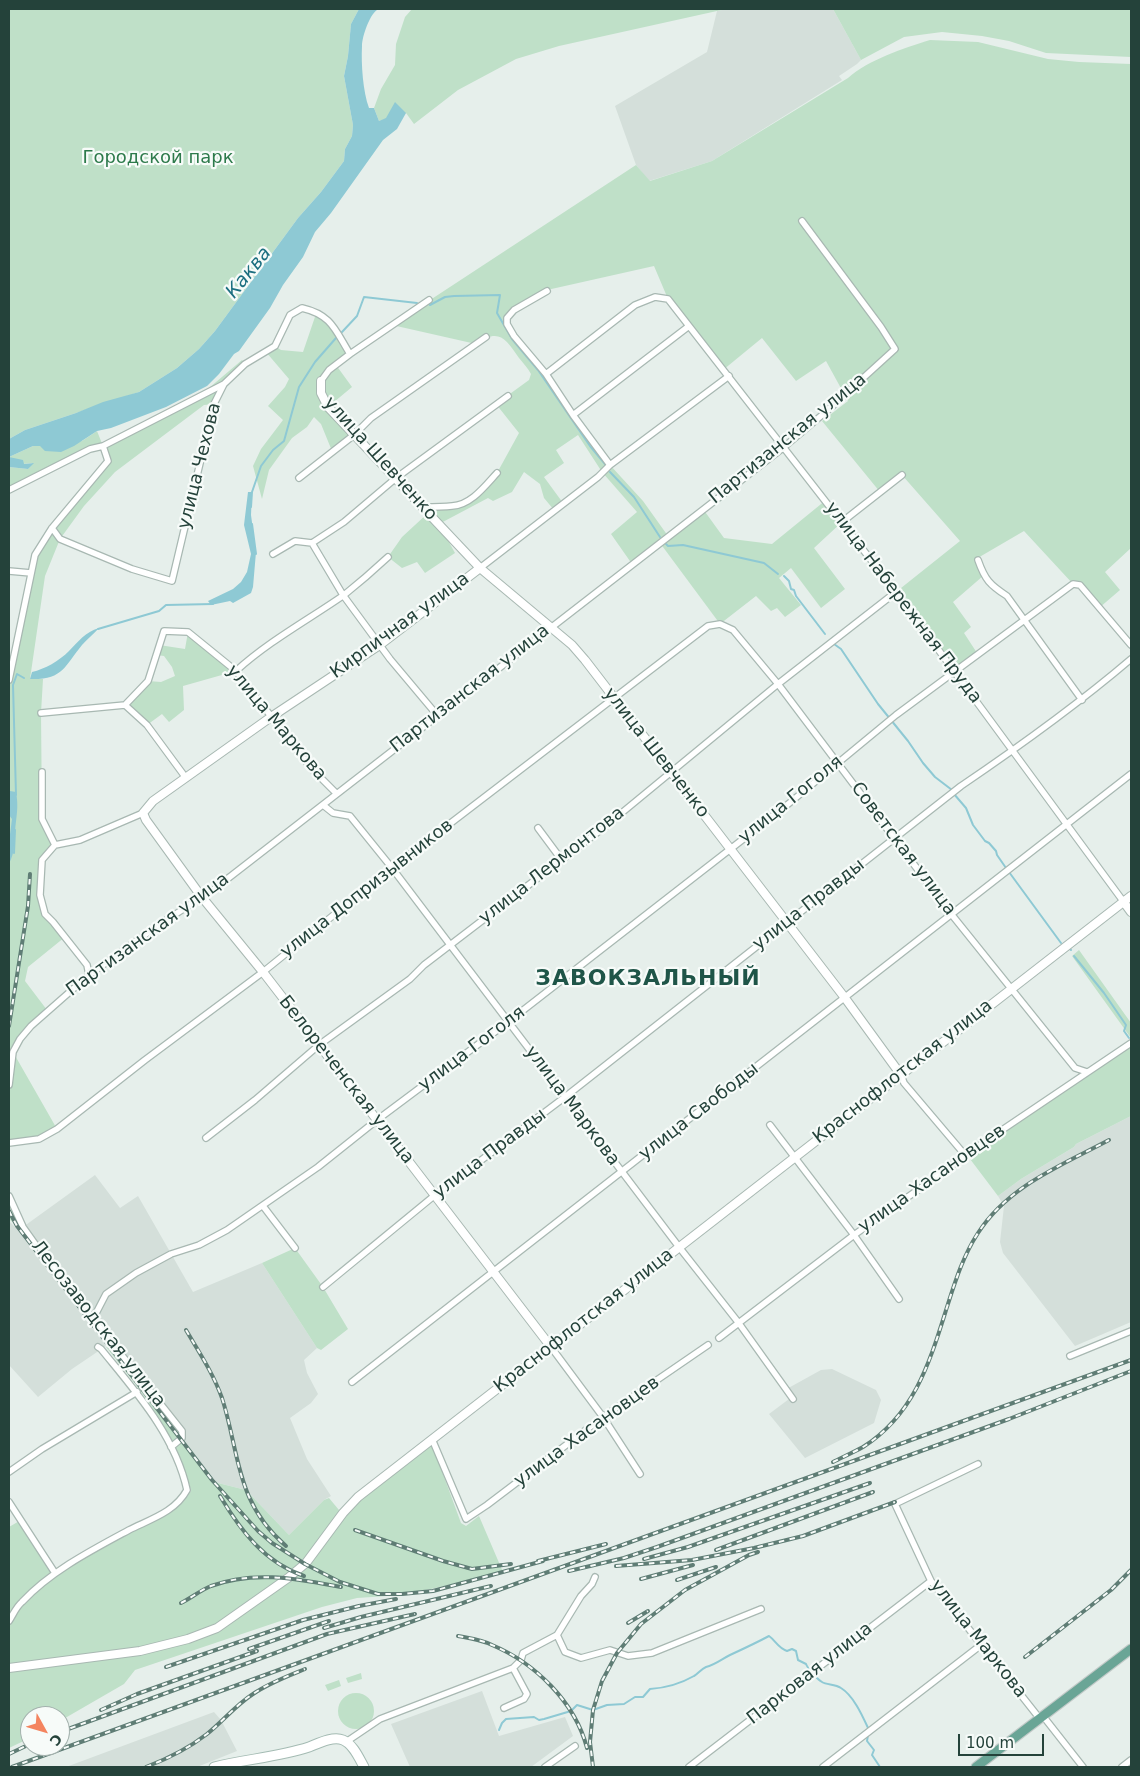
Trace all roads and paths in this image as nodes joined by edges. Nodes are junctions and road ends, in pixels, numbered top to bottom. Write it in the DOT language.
graph roads {
  1 [pos="802,221"];
  2 [pos="547,291"];
  3 [pos="429,300"];
  4 [pos="688,326"];
  5 [pos="486,337"];
  6 [pos="350,354"];
  7 [pos="546,374"];
  8 [pos="728,376"];
  9 [pos="321,381"];
  10 [pos="224,384"];
  11 [pos="508,396"];
  12 [pos="573,415"];
  13 [pos="354,434"];
  14 [pos="103,446"];
  15 [pos="784,447"];
  16 [pos="610,465"];
  17 [pos="497,473"];
  18 [pos="902,475"];
  19 [pos="299,478"];
  20 [pos="396,478"];
  21 [pos="9,490"];
  22 [pos="423,507"];
  23 [pos="842,522"];
  24 [pos="52,528"];
  25 [pos="312,543"];
  26 [pos="274,554"];
  27 [pos="388,557"];
  28 [pos="978,560"];
  29 [pos="480,568"];
  30 [pos="9,571"];
  31 [pos="31,573"];
  32 [pos="896,592"];
  33 [pos="343,595"];
  34 [pos="1024,621"];
  35 [pos="720,624"];
  36 [pos="550,627"];
  37 [pos="381,644"];
  38 [pos="1131,645"];
  39 [pos="1131,659"];
  40 [pos="236,671"];
  41 [pos="955,671"];
  42 [pos="9,680"];
  43 [pos="778,684"];
  44 [pos="613,698"];
  45 [pos="1082,700"];
  46 [pos="125,705"];
  47 [pos="41,713"];
  48 [pos="437,715"];
  49 [pos="272,717"];
  50 [pos="1014,751"];
  51 [pos="837,763"];
  52 [pos="42,772"];
  53 [pos="671,772"];
  54 [pos="1131,774"];
  55 [pos="186,778"];
  56 [pos="336,793"];
  57 [pos="323,805"];
  58 [pos="143,813"];
  59 [pos="1068,825"];
  60 [pos="538,828"];
  61 [pos="894,838"];
  62 [pos="55,845"];
  63 [pos="730,849"];
  64 [pos="561,859"];
  65 [pos="392,868"];
  66 [pos="201,896"];
  67 [pos="1131,896"];
  68 [pos="1123,902"];
  69 [pos="1131,912"];
  70 [pos="952,915"];
  71 [pos="786,923"];
  72 [pos="451,945"];
  73 [pos="262,972"];
  74 [pos="88,975"];
  75 [pos="1012,988"];
  76 [pos="845,998"];
  77 [pos="508,1022"];
  78 [pos="1131,1043"];
  79 [pos="319,1045"];
  80 [pos="1087,1072"];
  81 [pos="900,1075"];
  82 [pos="9,1085"];
  83 [pos="565,1097"];
  84 [pos="378,1120"];
  85 [pos="770,1125"];
  86 [pos="206,1138"];
  87 [pos="9,1143"];
  88 [pos="965,1154"];
  89 [pos="794,1158"];
  90 [pos="622,1172"];
  91 [pos="435,1194"];
  92 [pos="9,1196"];
  93 [pos="263,1206"];
  94 [pos="854,1235"];
  95 [pos="679,1247"];
  96 [pos="295,1248"];
  97 [pos="493,1272"];
  98 [pos="323,1287"];
  99 [pos="899,1299"];
  100 [pos="93,1319"];
  101 [pos="738,1322"];
  102 [pos="1131,1330"];
  103 [pos="719,1338"];
  104 [pos="708,1345"];
  105 [pos="98,1347"];
  106 [pos="551,1347"];
  107 [pos="1070,1356"];
  108 [pos="352,1382"];
  109 [pos="136,1392"];
  110 [pos="793,1398"];
  111 [pos="603,1417"];
  112 [pos="432,1439"];
  113 [pos="171,1447"];
  114 [pos="978,1464"];
  115 [pos="9,1472"];
  116 [pos="640,1474"];
  117 [pos="9,1502"];
  118 [pos="55,1573"];
  119 [pos="595,1578"];
  120 [pos="931,1581"];
  121 [pos="761,1609"];
  122 [pos="9,1621"];
  123 [pos="557,1635"];
  124 [pos="981,1645"];
  125 [pos="1131,1649"];
  126 [pos="9,1668"];
  127 [pos="513,1668"];
  128 [pos="504,1708"];
  129 [pos="1041,1718"];
  130 [pos="346,1742"];
  131 [pos="574,1746"];
  132 [pos="1131,1760"];
  133 [pos="214,1767"];
  134 [pos="364,1767"];
  135 [pos="545,1767"];
  136 [pos="689,1767"];
  137 [pos="823,1767"];
  138 [pos="976,1767"];
  139 [pos="1083,1767"];
  140 [pos="1122,1767"];
  1 -- 15 [label="street, Партизанская улица"];
  2 -- 7 [label="street"];
  3 -- 6 [label="street"];
  4 -- 7 [label="street, улица Набережная Пруда"];
  4 -- 8 [label="street, улица Набережная Пруда"];
  4 -- 12 [label="street"];
  5 -- 13 [label="street"];
  6 -- 9 [label="street"];
  6 -- 10 [label="street, улица Чехова"];
  7 -- 12 [label="street"];
  8 -- 15 [label="street, улица Набережная Пруда"];
  8 -- 16 [label="street, Кирпичная улица"];
  9 -- 13 [label="street, улица Шевченко"];
  10 -- 14 [label="street"];
  10 -- 24 [label="street, улица Чехова"];
  11 -- 20 [label="street"];
  12 -- 16 [label="street"];
  13 -- 19 [label="street"];
  13 -- 20 [label="street, улица Шевченко"];
  14 -- 21 [label="street"];
  14 -- 24 [label="street"];
  15 -- 23 [label="street, улица Набережная Пруда"];
  15 -- 36 [label="street, Партизанская улица"];
  16 -- 29 [label="street, Кирпичная улица"];
  17 -- 22 [label="street"];
  18 -- 23 [label="street"];
  20 -- 22 [label="street, улица Шевченко"];
  20 -- 25 [label="street"];
  22 -- 29 [label="street, улица Шевченко"];
  23 -- 32 [label="street, улица Набережная Пруда"];
  24 -- 31 [label="street"];
  25 -- 26 [label="street"];
  25 -- 33 [label="street"];
  27 -- 33 [label="street"];
  28 -- 34 [label="street"];
  29 -- 36 [label="street, улица Шевченко"];
  29 -- 37 [label="street, Кирпичная улица"];
  30 -- 31 [label="street"];
  31 -- 42 [label="street"];
  32 -- 41 [label="street, улица Набережная Пруда"];
  32 -- 43 [label="street, улица Лермонтова"];
  33 -- 37 [label="street"];
  33 -- 40 [label="street"];
  34 -- 38 [label="street"];
  34 -- 41 [label="street"];
  34 -- 45 [label="street"];
  35 -- 43 [label="street, Советская улица"];
  35 -- 44 [label="street, улица Допризывников"];
  36 -- 44 [label="street, улица Шевченко"];
  36 -- 48 [label="street, Партизанская улица"];
  37 -- 48 [label="street"];
  37 -- 49 [label="street, Кирпичная улица"];
  39 -- 45 [label="street"];
  40 -- 46 [label="street, улица Маркова"];
  40 -- 49 [label="street, улица Маркова"];
  41 -- 50 [label="street, улица Набережная Пруда"];
  41 -- 51 [label="street, улица Гоголя"];
  43 -- 51 [label="street, Советская улица"];
  43 -- 53 [label="street, улица Лермонтова"];
  44 -- 53 [label="street, улица Шевченко"];
  44 -- 65 [label="street, улица Допризывников"];
  45 -- 50 [label="street"];
  46 -- 47 [label="street"];
  46 -- 55 [label="street"];
  48 -- 56 [label="street, Партизанская улица"];
  49 -- 55 [label="street, Кирпичная улица"];
  49 -- 56 [label="street, улица Маркова"];
  50 -- 59 [label="street, улица Набережная Пруда"];
  50 -- 61 [label="street, улица Правды"];
  51 -- 61 [label="street, Советская улица"];
  51 -- 63 [label="street, улица Гоголя"];
  52 -- 62 [label="street"];
  53 -- 63 [label="street, улица Шевченко"];
  53 -- 64 [label="street, улица Лермонтова"];
  54 -- 59 [label="street"];
  55 -- 58 [label="street, Кирпичная улица"];
  56 -- 57 [label="street, Партизанская улица"];
  57 -- 65 [label="street, улица Маркова"];
  57 -- 66 [label="street, Партизанская улица"];
  58 -- 62 [label="street, Кирпичная улица"];
  58 -- 66 [label="street, Белореченская улица"];
  59 -- 68 [label="street, улица Набережная Пруда"];
  59 -- 70 [label="street, улица Свободы"];
  60 -- 64 [label="street"];
  61 -- 70 [label="street, Советская улица"];
  61 -- 71 [label="street, улица Правды"];
  62 -- 74 [label="street"];
  63 -- 71 [label="street, улица Шевченко"];
  63 -- 77 [label="street, улица Гоголя"];
  64 -- 72 [label="street, улица Лермонтова"];
  65 -- 72 [label="street, улица Маркова"];
  65 -- 73 [label="street, улица Допризывников"];
  66 -- 73 [label="street, Белореченская улица"];
  66 -- 74 [label="street, Партизанская улица"];
  67 -- 68 [label="street, Краснофлотская улица"];
  68 -- 69 [label="street, улица Набережная Пруда"];
  68 -- 75 [label="street, Краснофлотская улица"];
  70 -- 75 [label="street, Советская улица"];
  70 -- 76 [label="street, улица Свободы"];
  71 -- 76 [label="street, улица Шевченко"];
  71 -- 83 [label="street, улица Правды"];
  72 -- 77 [label="street, улица Маркова"];
  72 -- 79 [label="street, улица Лермонтова"];
  73 -- 79 [label="street, Белореченская улица"];
  73 -- 87 [label="street, улица Допризывников"];
  74 -- 82 [label="street, Партизанская улица"];
  75 -- 80 [label="street, Советская улица"];
  75 -- 81 [label="street, Краснофлотская улица"];
  76 -- 81 [label="street, улица Шевченко"];
  76 -- 90 [label="street, улица Свободы"];
  77 -- 83 [label="street, улица Маркова"];
  77 -- 84 [label="street, улица Гоголя"];
  78 -- 80 [label="street, улица Хасановцев"];
  79 -- 84 [label="street, Белореченская улица"];
  79 -- 86 [label="street, улица Лермонтова"];
  80 -- 88 [label="street, улица Хасановцев"];
  81 -- 88 [label="street, улица Шевченко"];
  81 -- 89 [label="street, Краснофлотская улица"];
  83 -- 90 [label="street, улица Маркова"];
  83 -- 91 [label="street, улица Правды"];
  84 -- 91 [label="street, Белореченская улица"];
  84 -- 93 [label="street, улица Гоголя"];
  85 -- 89 [label="street"];
  88 -- 94 [label="street, улица Хасановцев"];
  89 -- 94 [label="street"];
  89 -- 95 [label="street, Краснофлотская улица"];
  90 -- 95 [label="street, улица Маркова"];
  90 -- 97 [label="street, улица Свободы"];
  91 -- 97 [label="street, Белореченская улица"];
  91 -- 98 [label="street, улица Правды"];
  92 -- 100 [label="street, Лесозаводская улица"];
  93 -- 96 [label="street"];
  93 -- 100 [label="street, улица Гоголя"];
  94 -- 99 [label="street"];
  94 -- 101 [label="street, улица Хасановцев"];
  95 -- 101 [label="street, улица Маркова"];
  95 -- 106 [label="street, Краснофлотская улица"];
  97 -- 106 [label="street, Белореченская улица"];
  97 -- 108 [label="street, улица Свободы"];
  100 -- 113 [label="street, Лесозаводская улица"];
  101 -- 103 [label="street, улица Хасановцев"];
  101 -- 110 [label="street, улица Маркова"];
  102 -- 107 [label="street"];
  104 -- 111 [label="street, улица Хасановцев"];
  105 -- 109 [label="street"];
  106 -- 111 [label="street"];
  106 -- 112 [label="street, Краснофлотская улица"];
  109 -- 113 [label="street"];
  109 -- 115 [label="street"];
  111 -- 112 [label="street, улица Хасановцев"];
  111 -- 116 [label="street"];
  112 -- 126 [label="street, Краснофлотская улица"];
  113 -- 118 [label="street"];
  114 -- 120 [label="street, улица Маркова"];
  117 -- 118 [label="street"];
  118 -- 122 [label="street"];
  119 -- 123 [label="street"];
  120 -- 124 [label="street, улица Маркова"];
  120 -- 136 [label="street, Парковая улица"];
  121 -- 123 [label="street"];
  123 -- 127 [label="street"];
  124 -- 129 [label="street, улица Маркова"];
  124 -- 137 [label="street"];
  125 -- 129 [label="main road"];
  127 -- 128 [label="street"];
  127 -- 130 [label="street"];
  129 -- 138 [label="main road"];
  129 -- 139 [label="street, улица Маркова"];
  130 -- 133 [label="main road"];
  130 -- 134 [label="main road"];
  131 -- 135 [label="street"];
  132 -- 140 [label="street"];
}
